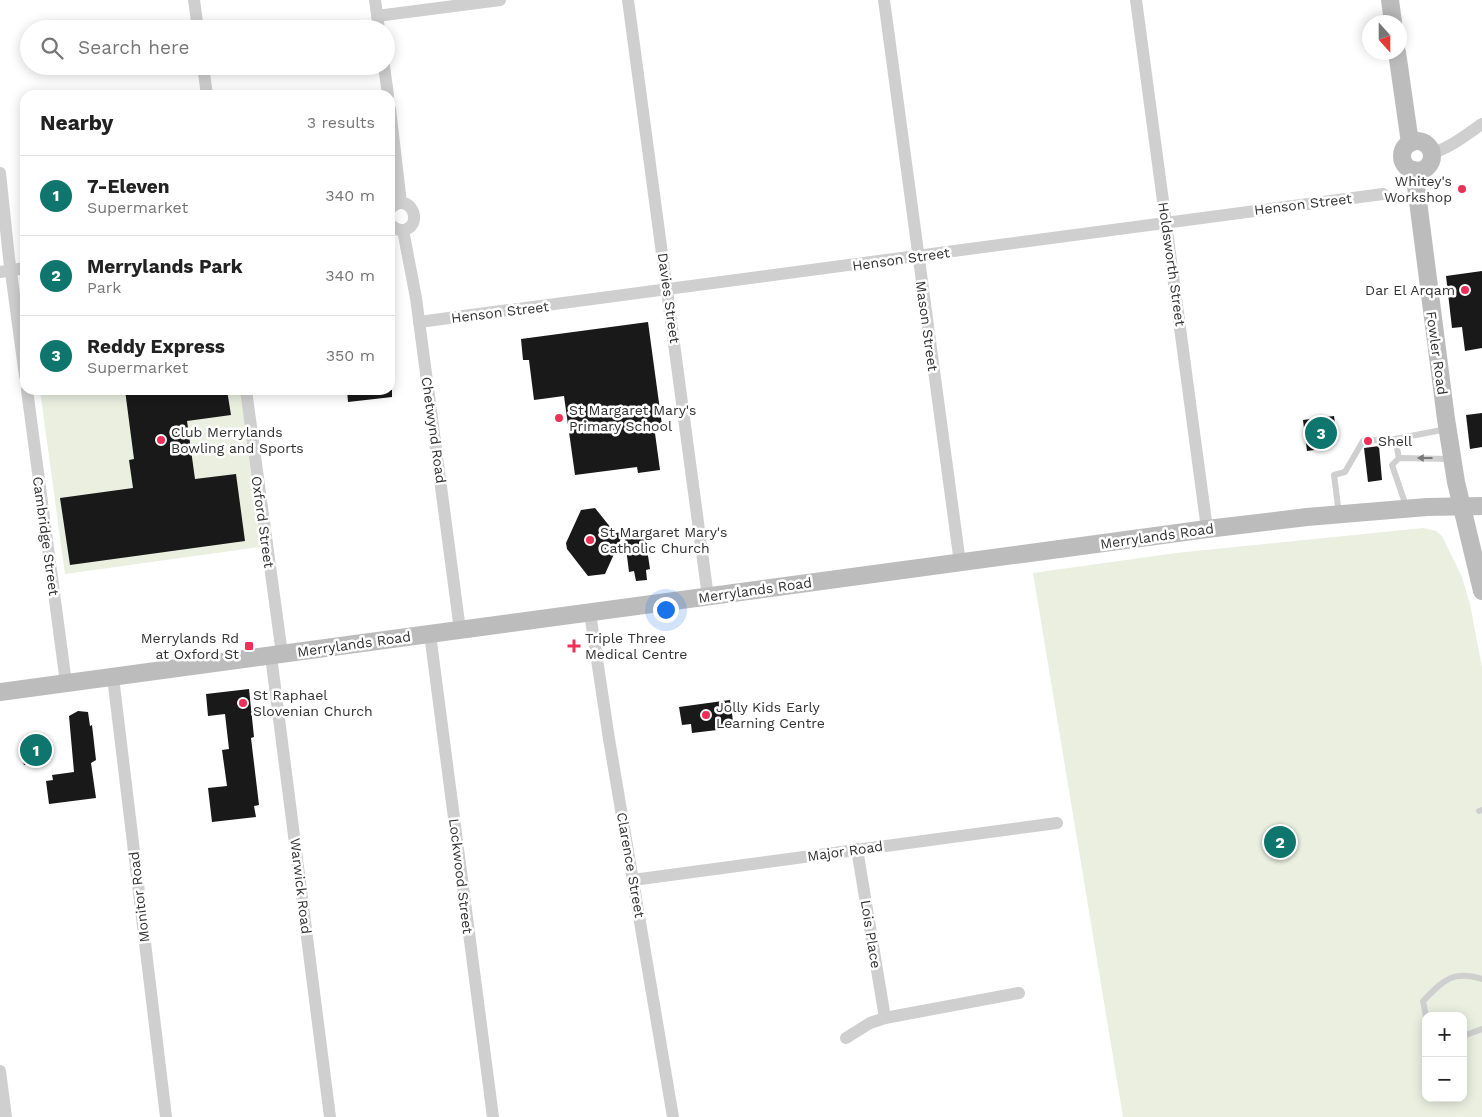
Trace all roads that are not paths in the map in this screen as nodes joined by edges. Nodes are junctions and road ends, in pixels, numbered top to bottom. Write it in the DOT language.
graph roads {
  1 [pos="194,0"];
  2 [pos="375,0"];
  3 [pos="500,0"];
  4 [pos="628,0"];
  5 [pos="884,0"];
  6 [pos="1136,0"];
  7 [pos="1390,0"];
  8 [pos="1392,15"];
  9 [pos="197,20"];
  10 [pos="378,20"];
  11 [pos="389,20"];
  12 [pos="1398,60"];
  13 [pos="204,75"];
  14 [pos="385,75"];
  15 [pos="206,90"];
  16 [pos="387,90"];
  17 [pos="1482,124"];
  18 [pos="1410,143"];
  19 [pos="1432,153"];
  20 [pos="1414,170"];
  21 [pos="0,173"];
  22 [pos="1383,194"];
  23 [pos="395,206"];
  24 [pos="1167,221"];
  25 [pos="395,229"];
  26 [pos="403,230"];
  27 [pos="918,257"];
  28 [pos="20,269"];
  29 [pos="6,271"];
  30 [pos="668,290"];
  31 [pos="419,322"];
  32 [pos="20,348"];
  33 [pos="28,395"];
  34 [pos="247,395"];
  35 [pos="1447,429"];
  36 [pos="1395,439"];
  37 [pos="1398,458"];
  38 [pos="1452,459"];
  39 [pos="1461,505"];
  40 [pos="1482,506"];
  41 [pos="1406,509"];
  42 [pos="1339,515"];
  43 [pos="1207,529"];
  44 [pos="1482,540"];
  45 [pos="960,563"];
  46 [pos="1477,566"];
  47 [pos="1482,591"];
  48 [pos="708,597"];
  49 [pos="590,613"];
  50 [pos="460,630"];
  51 [pos="430,634"];
  52 [pos="276,655"];
  53 [pos="113,677"];
  54 [pos="66,683"];
  55 [pos="0,692"];
  56 [pos="1057,823"];
  57 [pos="858,849"];
  58 [pos="633,880"];
  59 [pos="1482,979"];
  60 [pos="1019,993"];
  61 [pos="1425,1012"];
  62 [pos="885,1018"];
  63 [pos="1482,1029"];
  64 [pos="1467,1035"];
  65 [pos="846,1038"];
  66 [pos="0,1071"];
  67 [pos="6,1117"];
  68 [pos="166,1117"];
  69 [pos="330,1117"];
  70 [pos="493,1117"];
  71 [pos="673,1117"];
  1 -- 9 [label="street"];
  2 -- 10 [label="street"];
  3 -- 11 [label="street"];
  4 -- 30 [label="street, Davies Street"];
  5 -- 27 [label="street, Mason Street"];
  6 -- 24 [label="street, Holdsworth Street"];
  7 -- 8 [label="main road"];
  12 -- 18 [label="main road"];
  13 -- 15 [label="street"];
  14 -- 16 [label="street"];
  17 -- 19 [label="street"];
  18 -- 19 [label="main road"];
  18 -- 20 [label="main road"];
  19 -- 20 [label="main road"];
  20 -- 35 [label="main road, Fowler Road"];
  21 -- 29 [label="street"];
  22 -- 24 [label="street, Henson Street"];
  23 -- 26 [label="street"];
  24 -- 27 [label="street, Henson Street"];
  24 -- 43 [label="street, Holdsworth Street"];
  25 -- 26 [label="street"];
  26 -- 31 [label="street, Chetwynd Road"];
  27 -- 30 [label="street, Henson Street"];
  27 -- 45 [label="street, Mason Street"];
  28 -- 29 [label="street"];
  29 -- 32 [label="street"];
  30 -- 31 [label="street, Henson Street"];
  30 -- 48 [label="street, Davies Street"];
  31 -- 50 [label="street, Chetwynd Road"];
  33 -- 54 [label="street, Cambridge Street"];
  34 -- 52 [label="street, Oxford Street"];
  35 -- 36 [label="lane"];
  35 -- 38 [label="main road, Fowler Road"];
  36 -- 37 [label="lane"];
  36 -- 42 [label="lane"];
  38 -- 37 [label="lane, one-way"];
  37 -- 41 [label="lane"];
  38 -- 39 [label="main road, Fowler Road"];
  39 -- 40 [label="main road, Merrylands Road"];
  39 -- 41 [label="main road, Merrylands Road"];
  39 -- 46 [label="main road, Fowler Road"];
  41 -- 42 [label="main road, Merrylands Road"];
  42 -- 43 [label="main road, Merrylands Road"];
  43 -- 45 [label="main road, Merrylands Road"];
  44 -- 46 [label="main road"];
  45 -- 48 [label="main road, Merrylands Road"];
  46 -- 47 [label="main road, Fowler Road"];
  48 -- 49 [label="main road, Merrylands Road"];
  49 -- 50 [label="main road, Merrylands Road"];
  49 -- 58 [label="street, Clarence Street"];
  50 -- 51 [label="main road, Merrylands Road"];
  51 -- 52 [label="main road, Merrylands Road"];
  51 -- 70 [label="street, Lockwood Street"];
  52 -- 53 [label="main road, Merrylands Road"];
  52 -- 69 [label="street, Warwick Road"];
  53 -- 54 [label="main road, Merrylands Road"];
  53 -- 68 [label="street, Monitor Road"];
  54 -- 55 [label="main road, Merrylands Road"];
  56 -- 57 [label="street, Major Road"];
  57 -- 58 [label="street, Major Road"];
  57 -- 62 [label="street, Lois Place"];
  58 -- 71 [label="street, Clarence Street"];
  59 -- 61 [label="lane"];
  60 -- 62 [label="street"];
  62 -- 65 [label="street"];
  63 -- 64 [label="lane"];
  66 -- 67 [label="street"];
}
